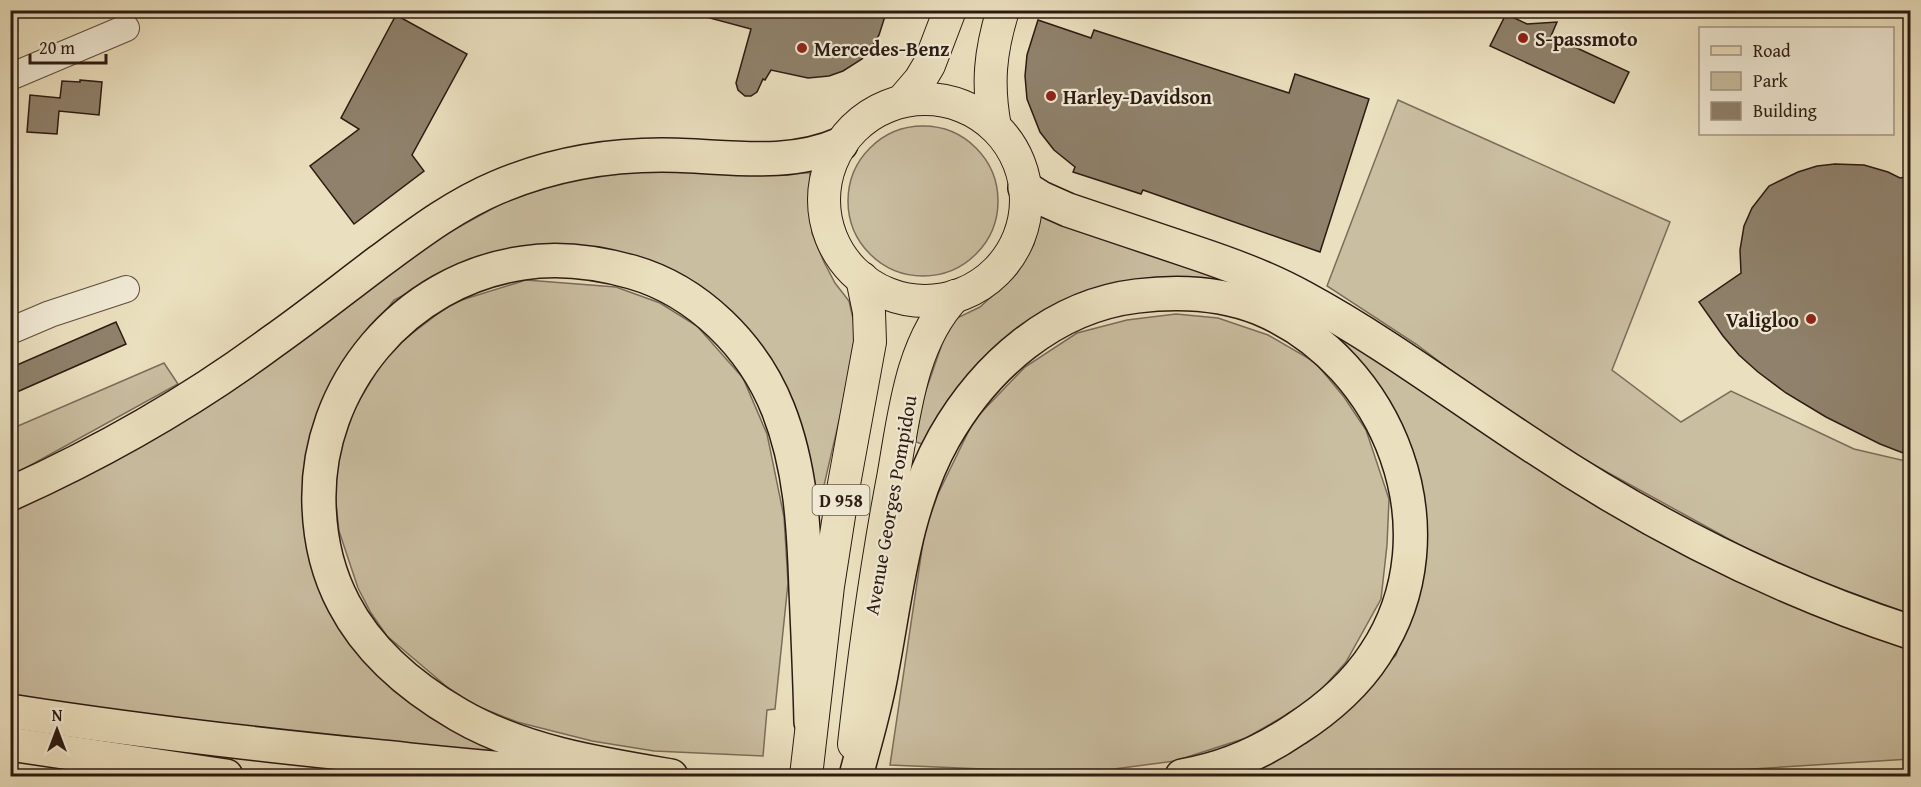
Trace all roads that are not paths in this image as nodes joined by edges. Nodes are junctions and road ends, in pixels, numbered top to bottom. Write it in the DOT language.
graph roads {
  1 [pos="950,10"];
  2 [pos="1000,17"];
  3 [pos="126,28"];
  4 [pos="10,77"];
  5 [pos="902,101"];
  6 [pos="995,127"];
  7 [pos="841,144"];
  8 [pos="1025,189"];
  9 [pos="862,278"];
  10 [pos="126,290"];
  11 [pos="955,296"];
  12 [pos="10,331"];
  13 [pos="10,494"];
  14 [pos="1911,632"];
  15 [pos="10,711"];
  16 [pos="811,723"];
  17 [pos="863,725"];
  18 [pos="10,744"];
  19 [pos="226,777"];
  20 [pos="646,777"];
  21 [pos="671,777"];
  22 [pos="806,777"];
  23 [pos="851,777"];
  24 [pos="856,777"];
  25 [pos="1182,777"];
  1 -- 5 [label="main road"];
  2 -- 6 [label="main road"];
  3 -- 4 [label="street"];
  5 -- 6 [label="main road"];
  5 -- 7 [label="main road"];
  6 -- 8 [label="main road"];
  7 -- 9 [label="main road"];
  7 -- 13 [label="highway"];
  8 -- 11 [label="main road"];
  8 -- 14 [label="highway"];
  9 -- 11 [label="main road"];
  9 -- 16 [label="main road, D 958"];
  10 -- 12 [label="street"];
  11 -- 17 [label="main road, Avenue Georges Pompidou / D 958"];
  15 -- 20 [label="highway"];
  16 -- 21 [label="highway"];
  16 -- 22 [label="main road, D 958"];
  17 -- 23 [label="main road, D 958"];
  17 -- 24 [label="highway"];
  17 -- 25 [label="highway"];
  18 -- 19 [label="highway"];
}
